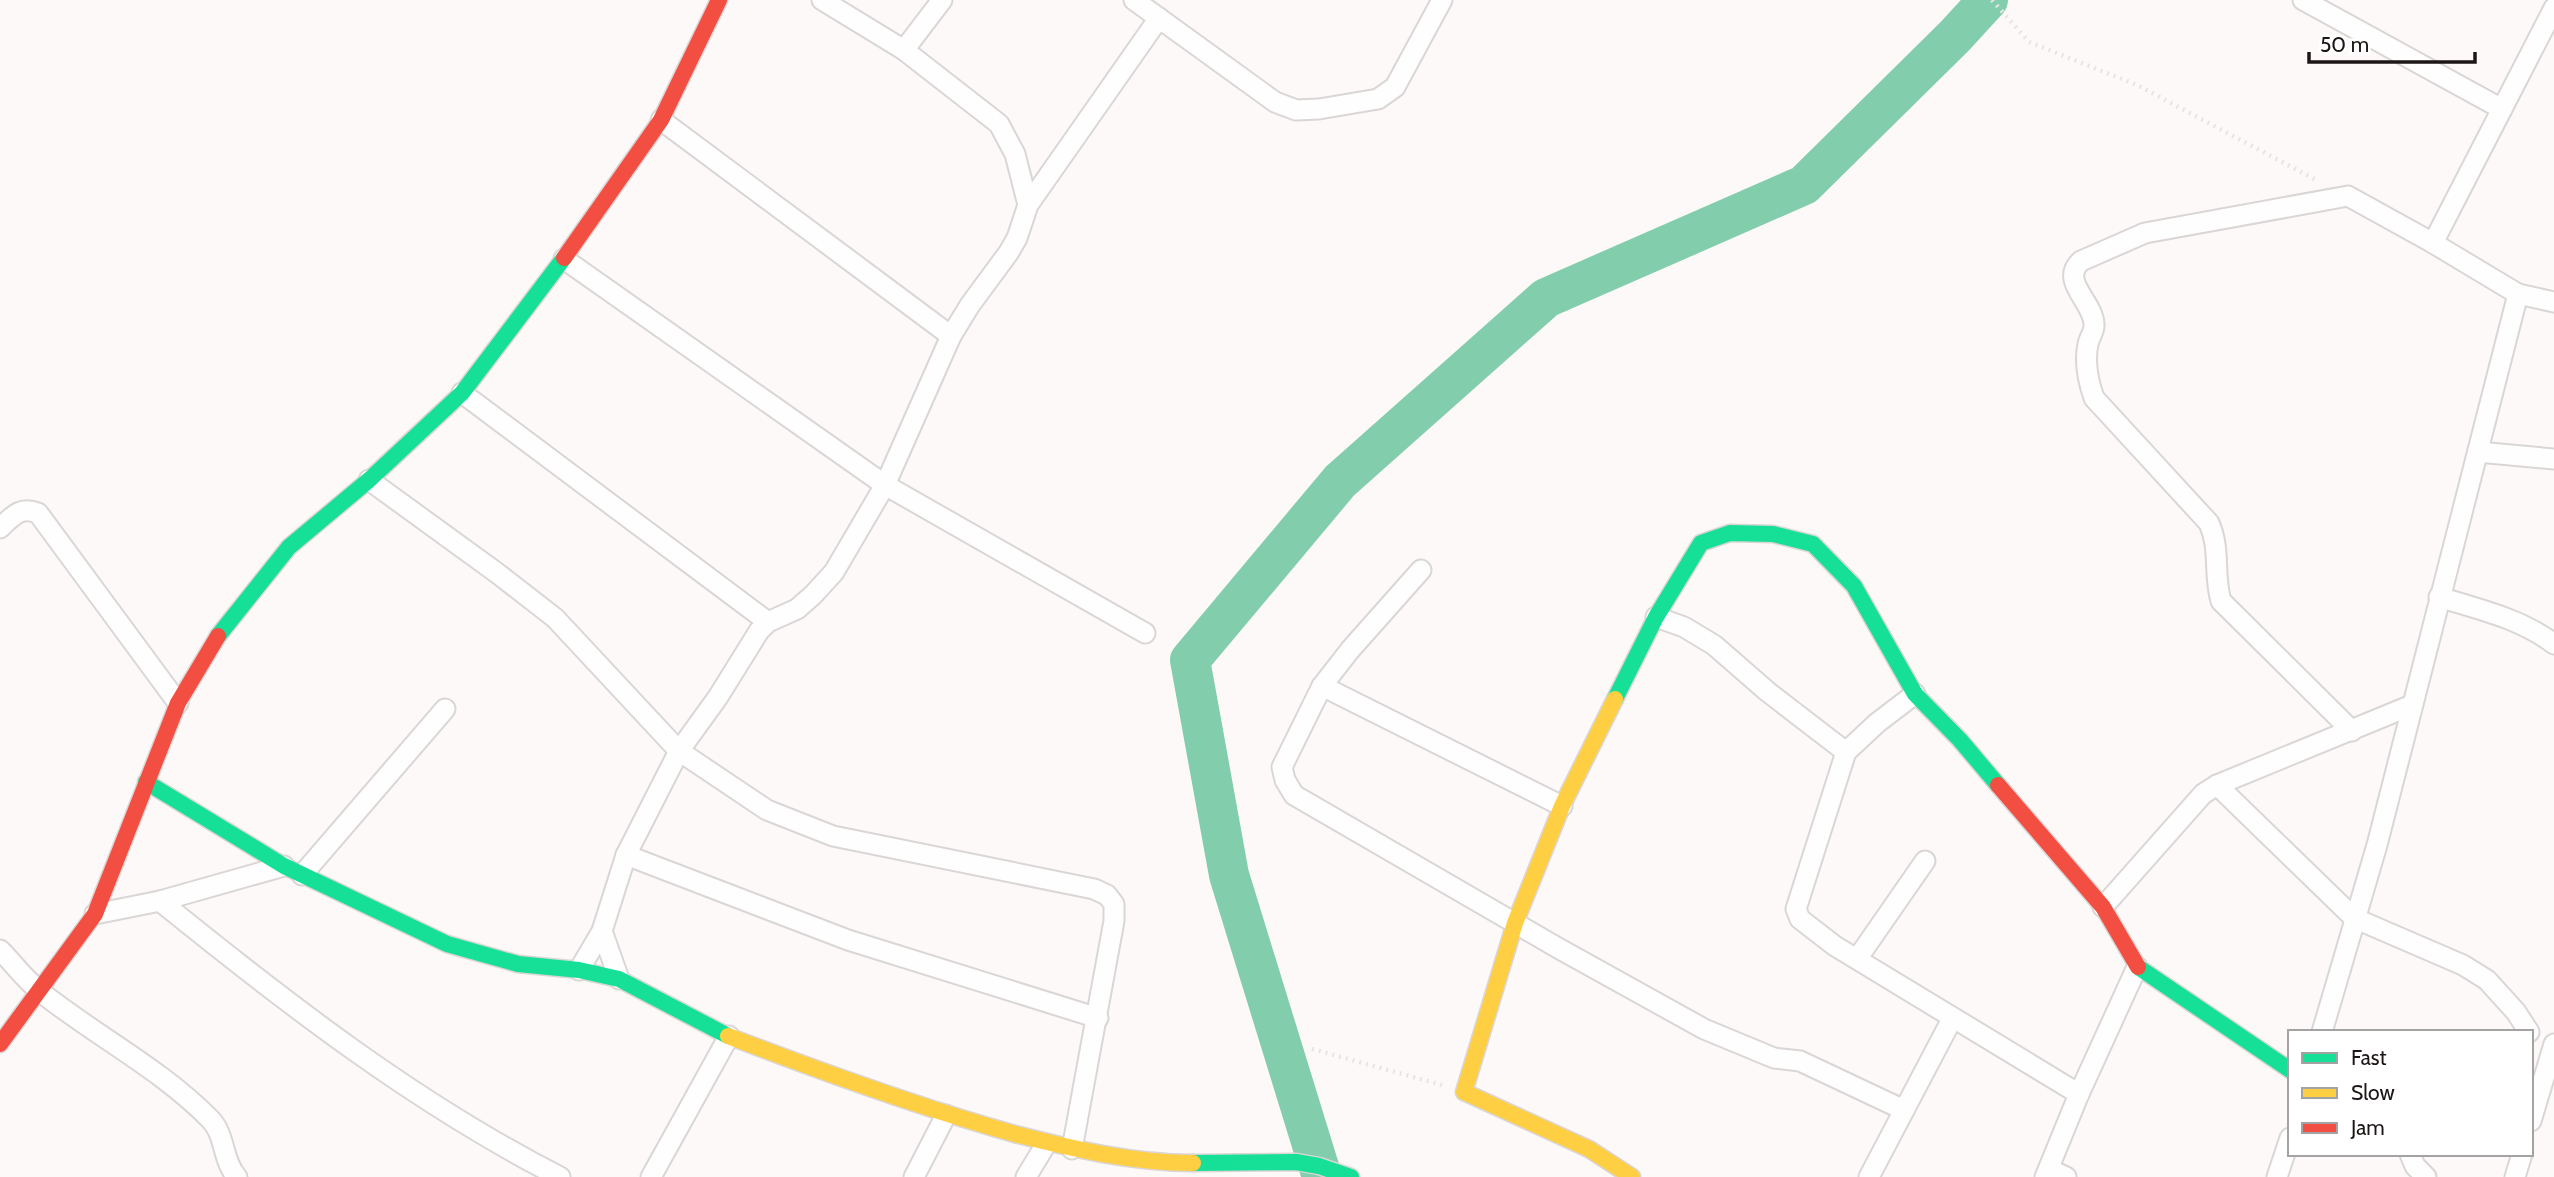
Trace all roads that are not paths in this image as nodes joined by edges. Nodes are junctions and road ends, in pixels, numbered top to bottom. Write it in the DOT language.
graph roads {
  1 [pos="719,0"];
  2 [pos="822,0"];
  3 [pos="942,0"];
  4 [pos="1135,0"];
  5 [pos="1442,0"];
  6 [pos="2303,0"];
  7 [pos="2554,8"];
  8 [pos="1159,18"];
  9 [pos="904,50"];
  10 [pos="2502,109"];
  11 [pos="661,120"];
  12 [pos="1028,205"];
  13 [pos="2433,243"];
  14 [pos="564,259"];
  15 [pos="2518,293"];
  16 [pos="2554,302"];
  17 [pos="951,336"];
  18 [pos="462,393"];
  19 [pos="2478,452"];
  20 [pos="2554,459"];
  21 [pos="369,480"];
  22 [pos="885,485"];
  23 [pos="0,528"];
  24 [pos="1421,570"];
  25 [pos="2439,597"];
  26 [pos="1657,617"];
  27 [pos="768,622"];
  28 [pos="1145,633"];
  29 [pos="2554,644"];
  30 [pos="1322,686"];
  31 [pos="1915,694"];
  32 [pos="178,703"];
  33 [pos="2412,705"];
  34 [pos="445,709"];
  35 [pos="2352,731"];
  36 [pos="679,751"];
  37 [pos="1846,752"];
  38 [pos="146,782"];
  39 [pos="2217,785"];
  40 [pos="1562,806"];
  41 [pos="626,855"];
  42 [pos="1925,861"];
  43 [pos="284,866"];
  44 [pos="302,875"];
  45 [pos="160,901"];
  46 [pos="2102,907"];
  47 [pos="95,914"];
  48 [pos="2354,918"];
  49 [pos="1515,923"];
  50 [pos="602,931"];
  51 [pos="0,950"];
  52 [pos="1857,958"];
  53 [pos="2137,967"];
  54 [pos="579,970"];
  55 [pos="619,979"];
  56 [pos="40,991"];
  57 [pos="1098,1018"];
  58 [pos="1952,1018"];
  59 [pos="2323,1030"];
  60 [pos="2528,1030"];
  61 [pos="729,1036"];
  62 [pos="2533,1036"];
  63 [pos="0,1044"];
  64 [pos="2552,1052"];
  65 [pos="2288,1069"];
  66 [pos="2079,1094"];
  67 [pos="2547,1096"];
  68 [pos="1905,1110"];
  69 [pos="946,1115"];
  70 [pos="2533,1118"];
  71 [pos="1046,1144"];
  72 [pos="2288,1144"];
  73 [pos="1072,1149"];
  74 [pos="2411,1156"];
  75 [pos="2521,1156"];
  76 [pos="1295,1169"];
  77 [pos="2053,1174"];
  78 [pos="237,1177"];
  79 [pos="560,1177"];
  80 [pos="651,1177"];
  81 [pos="914,1177"];
  82 [pos="1026,1177"];
  83 [pos="1351,1177"];
  84 [pos="1632,1177"];
  85 [pos="1869,1177"];
  86 [pos="2277,1177"];
  87 [pos="2426,1177"];
  88 [pos="2515,1177"];
  1 -- 11 [label="street"];
  2 -- 9 [label="street"];
  3 -- 9 [label="street"];
  4 -- 8 [label="street"];
  5 -- 8 [label="street"];
  6 -- 10 [label="street"];
  7 -- 10 [label="street"];
  8 -- 12 [label="street"];
  9 -- 12 [label="street"];
  10 -- 13 [label="street"];
  11 -- 14 [label="street"];
  11 -- 17 [label="street"];
  12 -- 17 [label="street"];
  13 -- 15 [label="street"];
  13 -- 35 [label="street"];
  14 -- 18 [label="street"];
  14 -- 22 [label="street"];
  15 -- 16 [label="street"];
  15 -- 19 [label="street"];
  17 -- 22 [label="street"];
  18 -- 21 [label="street"];
  18 -- 27 [label="street"];
  19 -- 20 [label="street"];
  19 -- 25 [label="street"];
  21 -- 32 [label="street"];
  21 -- 36 [label="street"];
  22 -- 27 [label="street"];
  22 -- 28 [label="street"];
  23 -- 32 [label="street"];
  24 -- 30 [label="street"];
  25 -- 29 [label="street"];
  25 -- 33 [label="street"];
  26 -- 31 [label="street"];
  26 -- 37 [label="street"];
  26 -- 40 [label="street"];
  27 -- 36 [label="street"];
  30 -- 40 [label="street"];
  30 -- 49 [label="street"];
  31 -- 37 [label="street"];
  31 -- 46 [label="street"];
  32 -- 38 [label="street"];
  33 -- 35 [label="street"];
  33 -- 48 [label="street"];
  34 -- 44 [label="street"];
  35 -- 39 [label="street"];
  36 -- 41 [label="street"];
  36 -- 57 [label="street"];
  37 -- 52 [label="street"];
  38 -- 43 [label="street"];
  38 -- 47 [label="street"];
  39 -- 46 [label="street"];
  39 -- 48 [label="street"];
  40 -- 49 [label="street"];
  41 -- 50 [label="street"];
  41 -- 57 [label="street"];
  42 -- 52 [label="street"];
  43 -- 44 [label="street"];
  43 -- 45 [label="street"];
  44 -- 54 [label="street"];
  45 -- 47 [label="street"];
  45 -- 79 [label="street"];
  46 -- 53 [label="street"];
  47 -- 56 [label="street"];
  48 -- 59 [label="street"];
  48 -- 60 [label="street"];
  49 -- 68 [label="street"];
  49 -- 84 [label="street"];
  50 -- 54 [label="street"];
  50 -- 55 [label="street"];
  51 -- 56 [label="street"];
  52 -- 58 [label="street"];
  53 -- 65 [label="street"];
  53 -- 66 [label="street"];
  54 -- 55 [label="street"];
  55 -- 61 [label="street"];
  56 -- 63 [label="street"];
  56 -- 78 [label="street"];
  57 -- 73 [label="street"];
  58 -- 66 [label="street"];
  58 -- 68 [label="street"];
  61 -- 69 [label="street"];
  61 -- 80 [label="street"];
  62 -- 64 [label="street"];
  64 -- 67 [label="street"];
  66 -- 77 [label="street"];
  67 -- 70 [label="street"];
  68 -- 85 [label="street"];
  69 -- 71 [label="street"];
  69 -- 81 [label="street"];
  71 -- 73 [label="street"];
  71 -- 82 [label="street"];
  72 -- 86 [label="street"];
  73 -- 76 [label="street"];
  74 -- 87 [label="street"];
  75 -- 88 [label="street"];
  76 -- 83 [label="street"];
}
